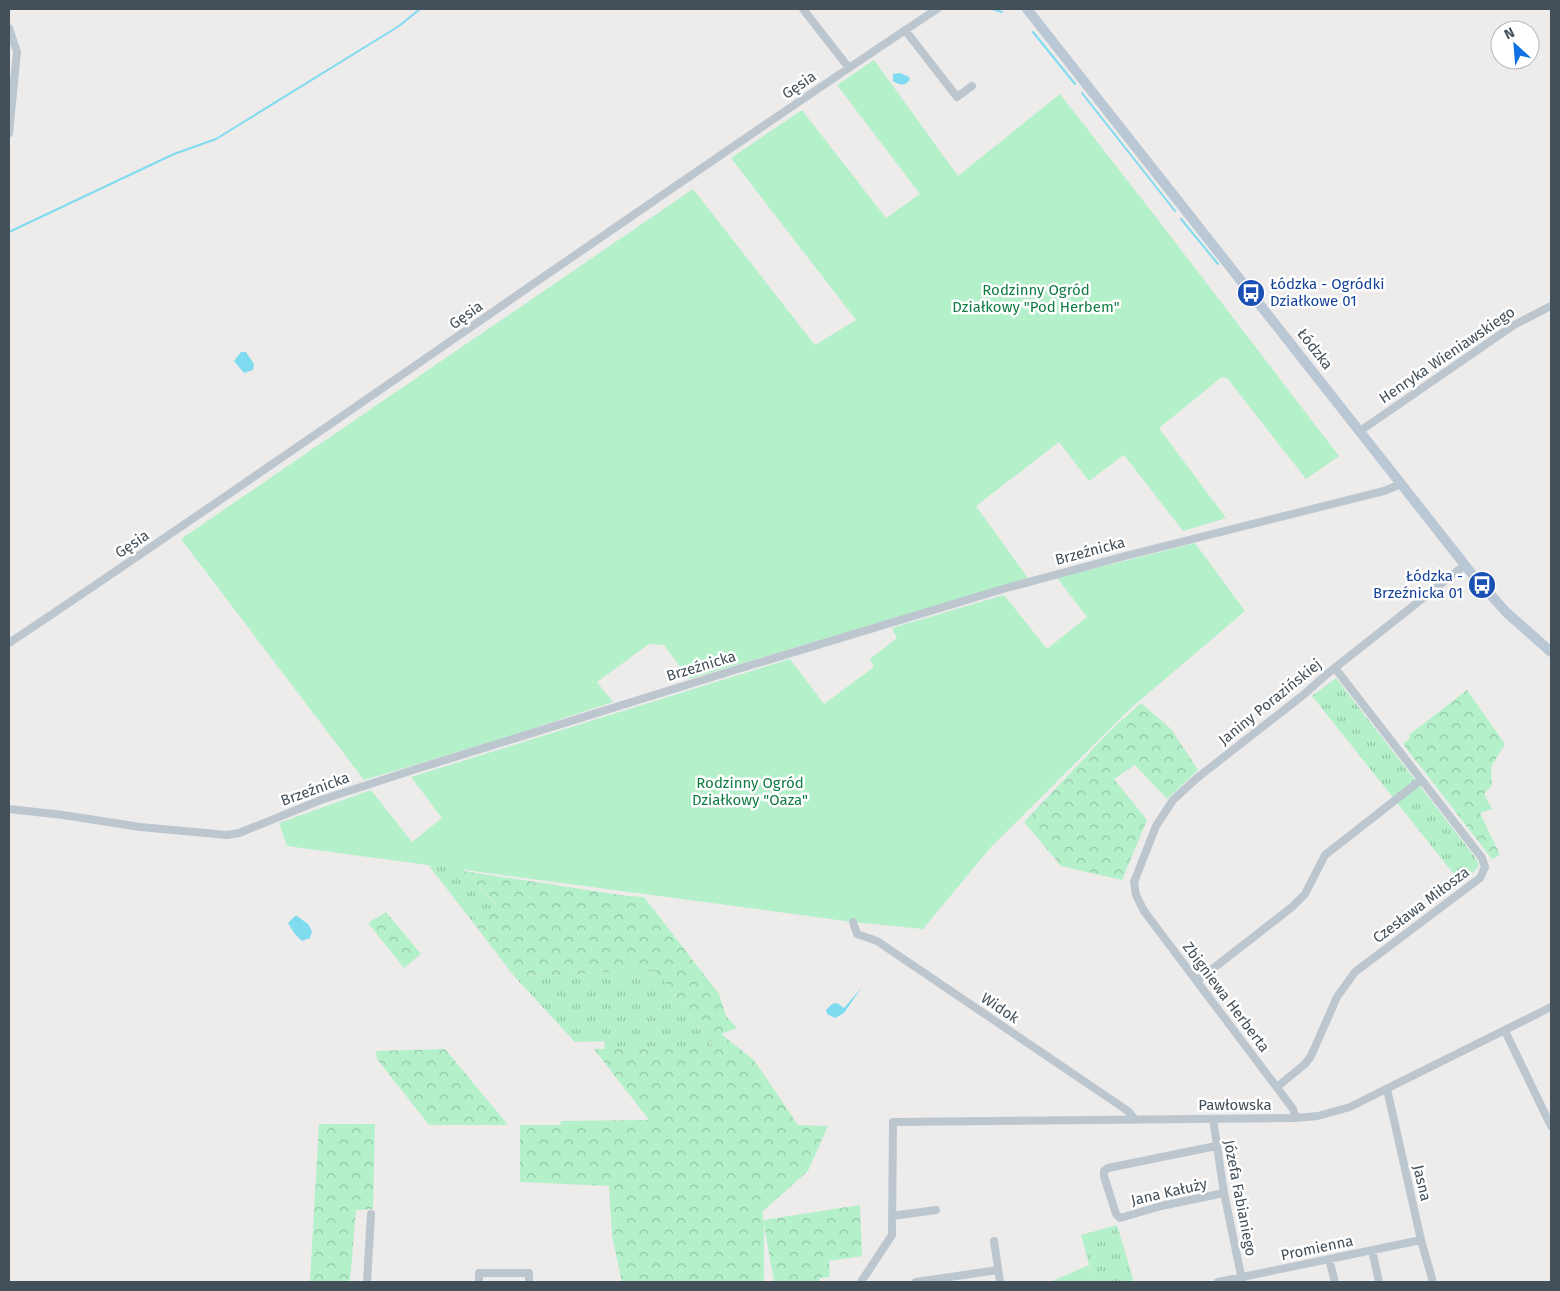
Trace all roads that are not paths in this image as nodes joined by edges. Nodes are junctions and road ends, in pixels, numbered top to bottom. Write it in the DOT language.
graph roads {
  1 [pos="803,9"];
  2 [pos="937,9"];
  3 [pos="1027,9"];
  4 [pos="9,28"];
  5 [pos="905,30"];
  6 [pos="849,68"];
  7 [pos="972,86"];
  8 [pos="9,133"];
  9 [pos="1551,306"];
  10 [pos="1360,431"];
  11 [pos="1401,484"];
  12 [pos="1465,565"];
  13 [pos="9,643"];
  14 [pos="1551,652"];
  15 [pos="1335,668"];
  16 [pos="1421,780"];
  17 [pos="9,809"];
  18 [pos="1134,891"];
  19 [pos="853,922"];
  20 [pos="1197,981"];
  21 [pos="1551,1007"];
  22 [pos="1505,1031"];
  23 [pos="1277,1087"];
  24 [pos="1387,1089"];
  25 [pos="1134,1118"];
  26 [pos="1296,1118"];
  27 [pos="1212,1119"];
  28 [pos="1551,1126"];
  29 [pos="1216,1146"];
  30 [pos="1224,1193"];
  31 [pos="936,1210"];
  32 [pos="371,1214"];
  33 [pos="892,1216"];
  34 [pos="1421,1240"];
  35 [pos="994,1241"];
  36 [pos="1372,1250"];
  37 [pos="1329,1259"];
  38 [pos="998,1270"];
  39 [pos="1242,1280"];
  40 [pos="367,1282"];
  41 [pos="478,1282"];
  42 [pos="529,1282"];
  43 [pos="861,1282"];
  44 [pos="916,1282"];
  45 [pos="1000,1282"];
  46 [pos="1218,1282"];
  47 [pos="1335,1282"];
  48 [pos="1379,1282"];
  49 [pos="1433,1282"];
  1 -- 6 [label="street"];
  2 -- 5 [label="street, Gęsia"];
  3 -- 10 [label="main road, Łódzka"];
  4 -- 8 [label="street"];
  5 -- 6 [label="street, Gęsia"];
  5 -- 7 [label="street"];
  6 -- 13 [label="street, Gęsia"];
  9 -- 10 [label="street, Henryka Wieniawskiego"];
  10 -- 11 [label="main road, Łódzka"];
  11 -- 12 [label="main road, Łódzka"];
  11 -- 17 [label="street, Brzeźnicka"];
  12 -- 14 [label="main road, Łódzka"];
  12 -- 15 [label="street, Janiny Porazińskiej"];
  15 -- 16 [label="street, Czesława Miłosza"];
  15 -- 18 [label="street, Janiny Porazińskiej"];
  16 -- 20 [label="street"];
  16 -- 23 [label="street, Czesława Miłosza"];
  18 -- 20 [label="street, Zbigniewa Herberta"];
  19 -- 25 [label="street, Widok"];
  20 -- 23 [label="street, Zbigniewa Herberta"];
  21 -- 22 [label="street, Pawłowska"];
  22 -- 24 [label="street, Pawłowska"];
  22 -- 28 [label="street"];
  23 -- 26 [label="street, Zbigniewa Herberta"];
  24 -- 26 [label="street, Pawłowska"];
  24 -- 34 [label="street, Jasna"];
  25 -- 27 [label="street, Pawłowska"];
  25 -- 33 [label="street, Pawłowska"];
  26 -- 27 [label="street, Pawłowska"];
  27 -- 29 [label="street, Józefa Fabianiego"];
  29 -- 30 [label="street, Józefa Fabianiego"];
  29 -- 30 [label="street, Jana Kałuży"];
  30 -- 39 [label="street, Józefa Fabianiego"];
  31 -- 33 [label="street"];
  32 -- 40 [label="street"];
  33 -- 43 [label="street"];
  34 -- 36 [label="street, Promienna"];
  34 -- 49 [label="street, Jasna"];
  35 -- 38 [label="street"];
  36 -- 37 [label="street, Promienna"];
  36 -- 48 [label="street"];
  37 -- 39 [label="street, Promienna"];
  37 -- 47 [label="street"];
  38 -- 44 [label="street"];
  38 -- 45 [label="street"];
  39 -- 46 [label="street, Promienna"];
  41 -- 42 [label="street"];
}
